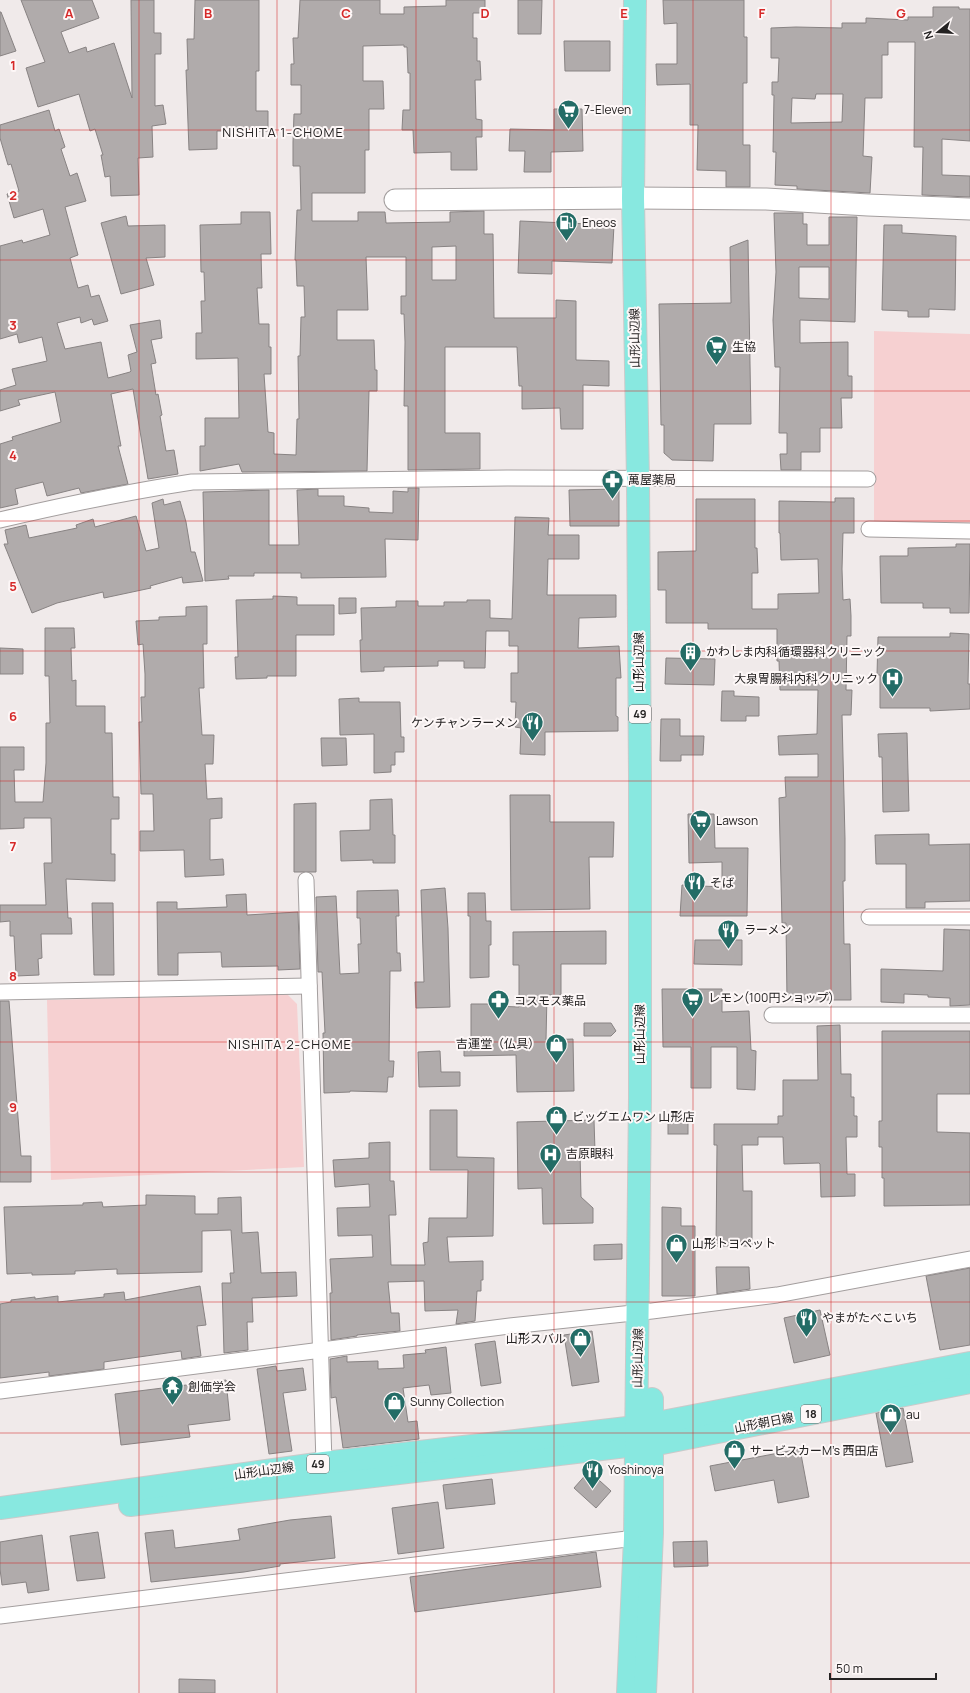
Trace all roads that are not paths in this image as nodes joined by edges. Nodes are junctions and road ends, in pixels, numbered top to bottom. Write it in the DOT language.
graph roads {
  1 [pos="635,0"];
  2 [pos="645,0"];
  3 [pos="638,198"];
  4 [pos="395,200"];
  5 [pos="970,210"];
  6 [pos="643,479"];
  7 [pos="868,480"];
  8 [pos="0,520"];
  9 [pos="869,529"];
  10 [pos="970,531"];
  11 [pos="306,880"];
  12 [pos="869,916"];
  13 [pos="970,917"];
  14 [pos="309,986"];
  15 [pos="0,992"];
  16 [pos="970,1015"];
  17 [pos="772,1016"];
  18 [pos="970,1259"];
  19 [pos="645,1311"];
  20 [pos="321,1351"];
  21 [pos="970,1363"];
  22 [pos="970,1382"];
  23 [pos="0,1391"];
  24 [pos="644,1435"];
  25 [pos="324,1463"];
  26 [pos="0,1508"];
  27 [pos="0,1521"];
  28 [pos="635,1538"];
  29 [pos="0,1616"];
  30 [pos="628,1693"];
  31 [pos="645,1693"];
  1 -- 3 [label="main road, 山形山辺線 / 49"];
  2 -- 3 [label="main road, 山形山辺線 / 49"];
  3 -- 4 [label="street"];
  3 -- 5 [label="street"];
  3 -- 6 [label="main road, 山形山辺線 / 49"];
  6 -- 7 [label="street"];
  6 -- 8 [label="street"];
  6 -- 19 [label="main road, 山形山辺線 / 49"];
  9 -- 10 [label="street"];
  11 -- 14 [label="street"];
  12 -- 13 [label="street"];
  14 -- 15 [label="street"];
  14 -- 20 [label="street"];
  16 -- 17 [label="street"];
  18 -- 19 [label="street"];
  19 -- 20 [label="street"];
  19 -- 24 [label="main road, 山形山辺線 / 49"];
  20 -- 23 [label="street"];
  20 -- 25 [label="street"];
  21 -- 24 [label="main road, 山形朝日線 / 18"];
  22 -- 24 [label="main road, 山形朝日線 / 18"];
  24 -- 25 [label="main road, 山形山辺線 / 49"];
  24 -- 27 [label="main road, 山形山辺線 / 49"];
  24 -- 28 [label="main road"];
  24 -- 31 [label="main road"];
  25 -- 26 [label="main road, 山形山辺線 / 49"];
  28 -- 29 [label="street"];
  28 -- 30 [label="main road"];
}
